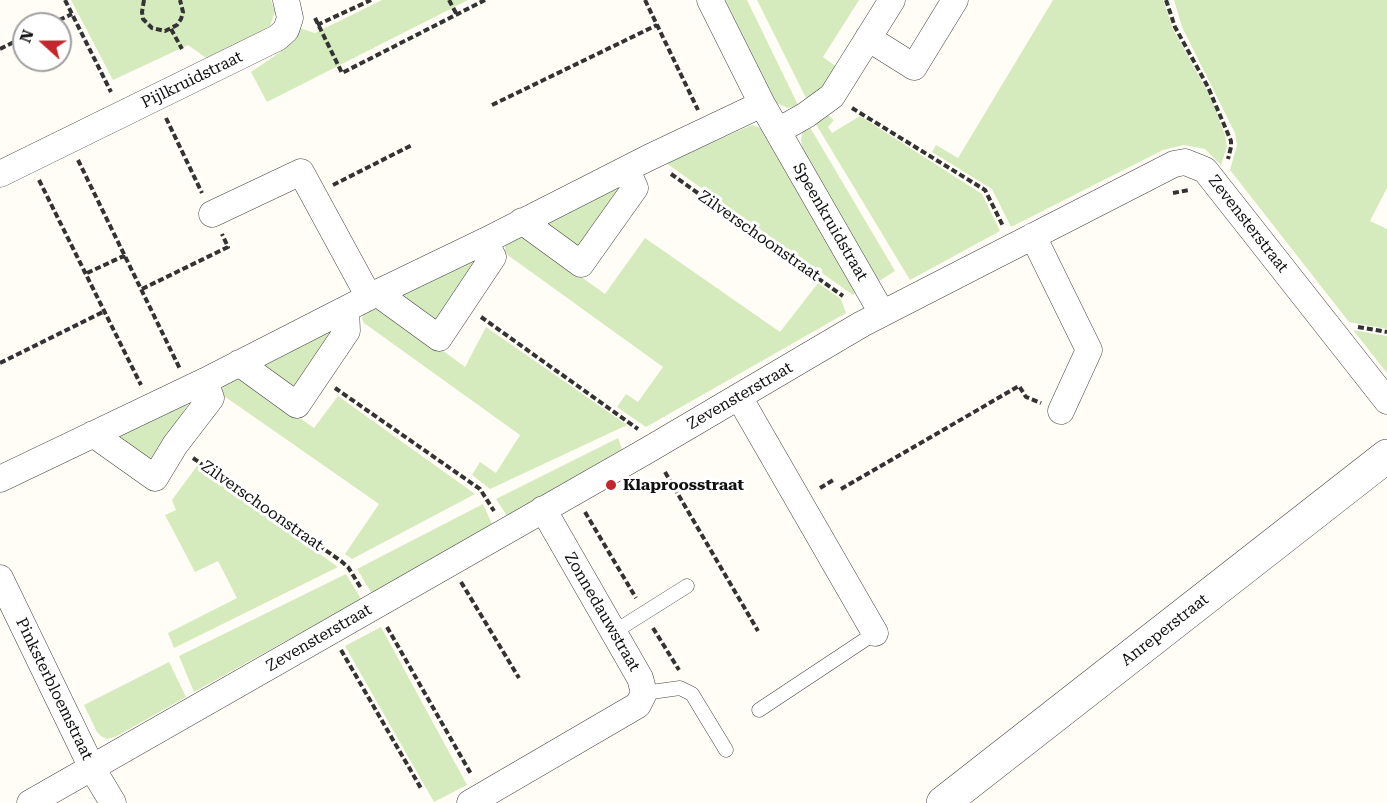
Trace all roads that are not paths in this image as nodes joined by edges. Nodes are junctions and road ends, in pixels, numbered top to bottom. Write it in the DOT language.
graph roads {
  1 [pos="710,0"];
  2 [pos="892,0"];
  3 [pos="955,0"];
  4 [pos="288,9"];
  5 [pos="868,38"];
  6 [pos="762,104"];
  7 [pos="778,131"];
  8 [pos="637,164"];
  9 [pos="0,174"];
  10 [pos="212,214"];
  11 [pos="522,221"];
  12 [pos="485,241"];
  13 [pos="1023,241"];
  14 [pos="373,295"];
  15 [pos="346,309"];
  16 [pos="872,318"];
  17 [pos="239,363"];
  18 [pos="197,384"];
  19 [pos="739,397"];
  20 [pos="1387,401"];
  21 [pos="1061,411"];
  22 [pos="93,434"];
  23 [pos="1387,456"];
  24 [pos="0,479"];
  25 [pos="543,509"];
  26 [pos="0,578"];
  27 [pos="687,586"];
  28 [pos="614,632"];
  29 [pos="875,633"];
  30 [pos="644,693"];
  31 [pos="759,710"];
  32 [pos="726,750"];
  33 [pos="92,768"];
  34 [pos="477,799"];
  35 [pos="30,803"];
  36 [pos="113,803"];
  37 [pos="943,803"];
  1 -- 6 [label="street, Speenkruidstraat"];
  2 -- 5 [label="street"];
  3 -- 5 [label="street"];
  4 -- 9 [label="street, Pijlkruidstraat"];
  5 -- 7 [label="street"];
  6 -- 7 [label="street, Speenkruidstraat"];
  6 -- 8 [label="street"];
  7 -- 16 [label="street, Speenkruidstraat"];
  8 -- 11 [label="street"];
  8 -- 11 [label="street"];
  10 -- 14 [label="street"];
  11 -- 12 [label="street"];
  12 -- 14 [label="street"];
  12 -- 14 [label="street"];
  13 -- 16 [label="street, Zevensterstraat"];
  13 -- 20 [label="street, Zevensterstraat"];
  13 -- 21 [label="street"];
  14 -- 15 [label="street"];
  15 -- 17 [label="street"];
  15 -- 17 [label="street"];
  16 -- 19 [label="street, Zevensterstraat"];
  17 -- 18 [label="street"];
  18 -- 22 [label="street"];
  18 -- 22 [label="street"];
  19 -- 25 [label="street, Zevensterstraat"];
  19 -- 29 [label="street"];
  22 -- 24 [label="street"];
  23 -- 37 [label="street, Anreperstraat"];
  25 -- 28 [label="street, Zonnedauwstraat"];
  25 -- 33 [label="street, Zevensterstraat"];
  26 -- 33 [label="street, Pinksterbloemstraat"];
  27 -- 28 [label="lane"];
  28 -- 30 [label="street, Zonnedauwstraat"];
  29 -- 31 [label="lane"];
  30 -- 32 [label="lane"];
  30 -- 34 [label="street, Zonnedauwstraat"];
  33 -- 35 [label="street, Zevensterstraat"];
  33 -- 36 [label="street"];
}
